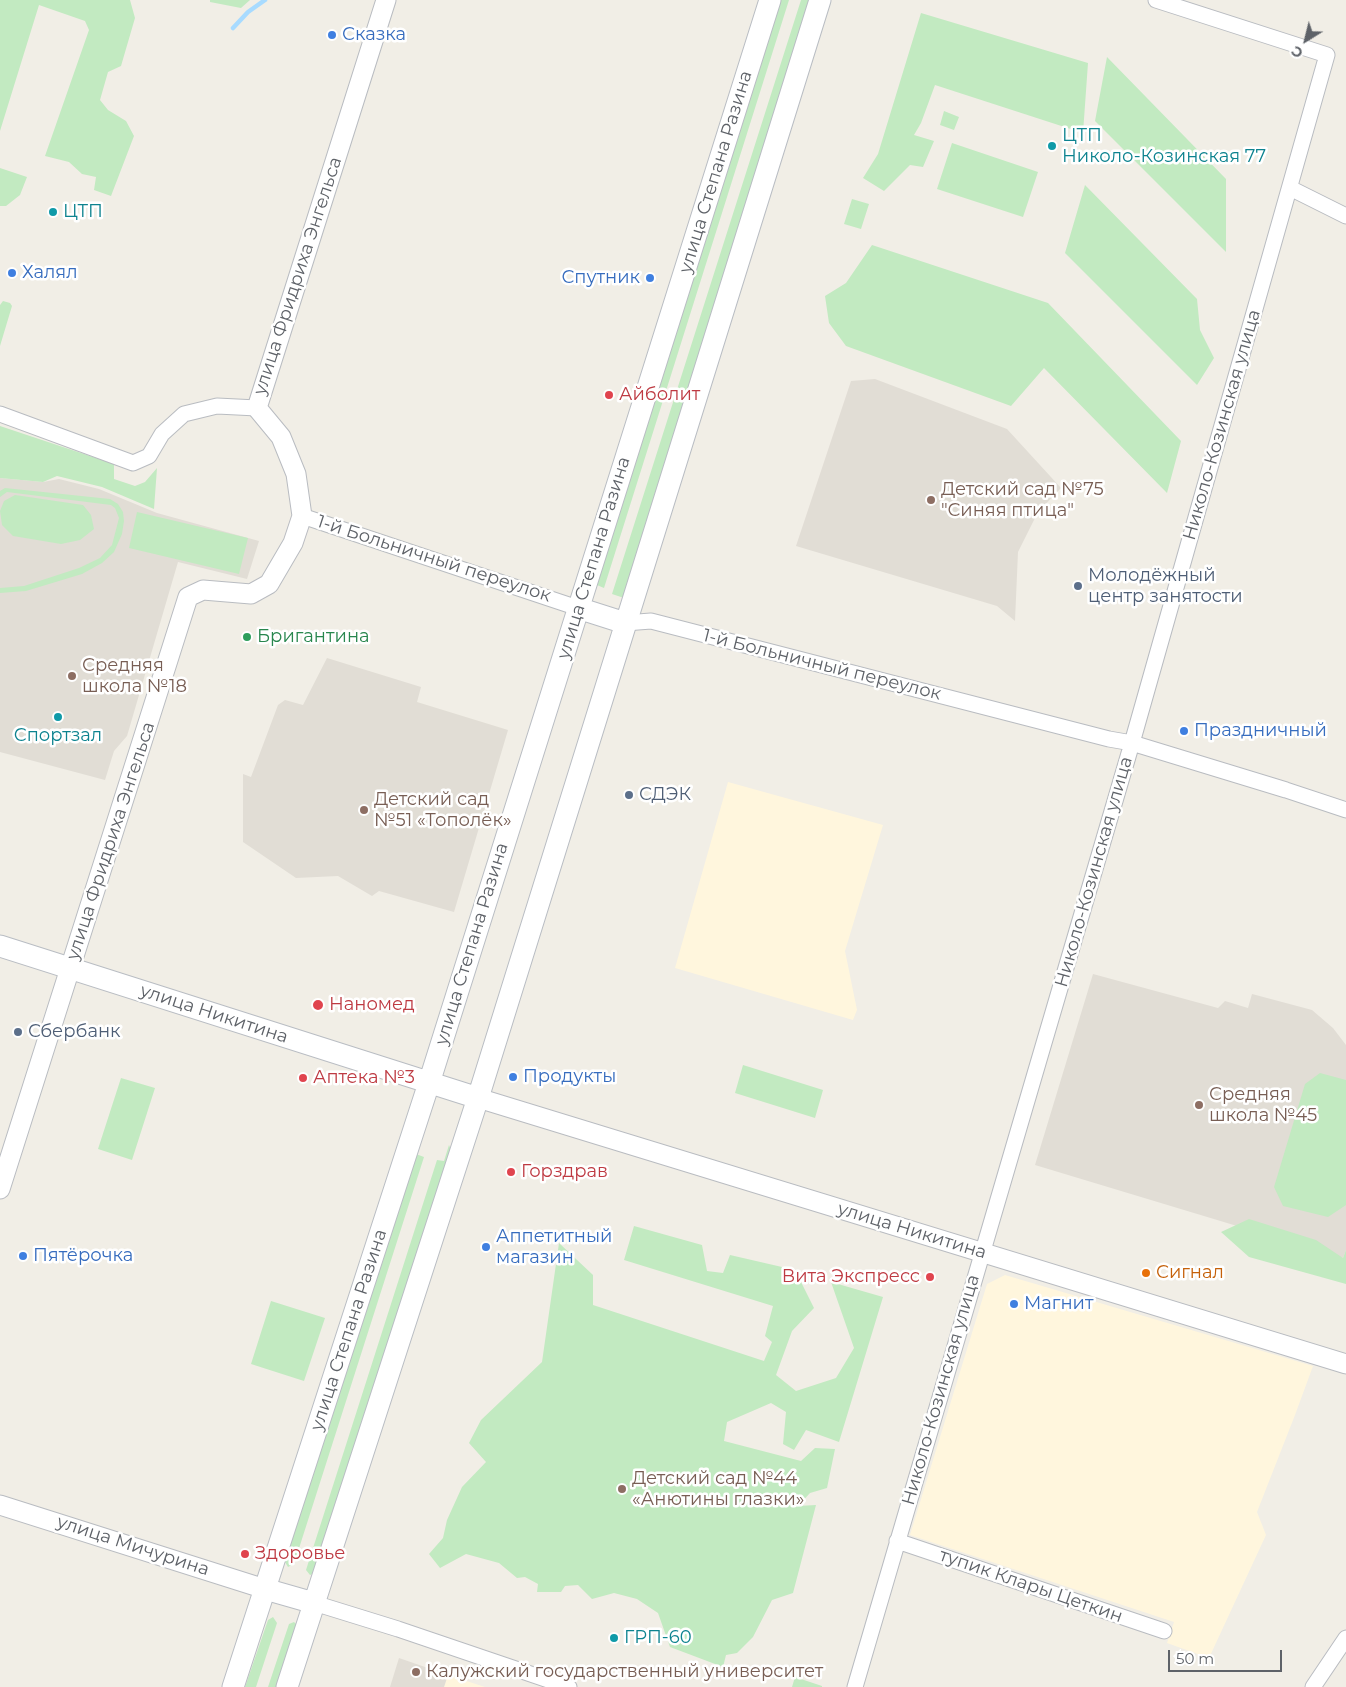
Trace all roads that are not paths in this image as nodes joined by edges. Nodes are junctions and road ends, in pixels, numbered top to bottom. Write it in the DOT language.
graph roads {
  1 [pos="386,0"];
  2 [pos="770,0"];
  3 [pos="820,0"];
  4 [pos="1156,0"];
  5 [pos="1290,188"];
  6 [pos="1346,216"];
  7 [pos="257,408"];
  8 [pos="0,414"];
  9 [pos="302,516"];
  10 [pos="578,608"];
  11 [pos="625,623"];
  12 [pos="1132,743"];
  13 [pos="1346,810"];
  14 [pos="0,946"];
  15 [pos="70,968"];
  16 [pos="429,1083"];
  17 [pos="478,1098"];
  18 [pos="0,1188"];
  19 [pos="982,1253"];
  20 [pos="1346,1364"];
  21 [pos="0,1505"];
  22 [pos="897,1541"];
  23 [pos="265,1589"];
  24 [pos="314,1603"];
  25 [pos="1164,1631"];
  26 [pos="1346,1638"];
  27 [pos="233,1687"];
  28 [pos="287,1687"];
  29 [pos="569,1687"];
  30 [pos="854,1687"];
  31 [pos="1312,1687"];
  1 -- 7 [label="street, улица Фридриха Энгельса"];
  2 -- 10 [label="main road, улица Степана Разина"];
  3 -- 11 [label="main road"];
  4 -- 5 [label="street, Николо-Козинская улица"];
  5 -- 6 [label="street"];
  5 -- 12 [label="street, Николо-Козинская улица"];
  7 -- 8 [label="street"];
  7 -- 9 [label="street, улица Фридриха Энгельса"];
  9 -- 10 [label="street, 1-й Больничный переулок"];
  9 -- 15 [label="street, улица Фридриха Энгельса"];
  10 -- 11 [label="main road, 1-й Больничный переулок"];
  10 -- 16 [label="main road, улица Степана Разина"];
  11 -- 12 [label="street, 1-й Больничный переулок"];
  11 -- 17 [label="main road"];
  12 -- 13 [label="street, 1-й Больничный переулок"];
  12 -- 19 [label="street, Николо-Козинская улица"];
  14 -- 15 [label="main road, улица Никитина"];
  15 -- 16 [label="main road, улица Никитина"];
  15 -- 18 [label="street, улица Фридриха Энгельса"];
  16 -- 17 [label="main road, улица Никитина"];
  16 -- 23 [label="main road, улица Степана Разина"];
  17 -- 19 [label="street, улица Никитина"];
  17 -- 24 [label="main road"];
  19 -- 20 [label="street, улица Никитина"];
  19 -- 22 [label="street, Николо-Козинская улица"];
  21 -- 23 [label="street, улица Мичурина"];
  22 -- 25 [label="street, тупик Клары Цеткин"];
  22 -- 30 [label="street, Николо-Козинская улица"];
  23 -- 24 [label="main road"];
  23 -- 27 [label="main road, улица Степана Разина"];
  24 -- 28 [label="main road"];
  24 -- 29 [label="street"];
  26 -- 31 [label="street"];
}
